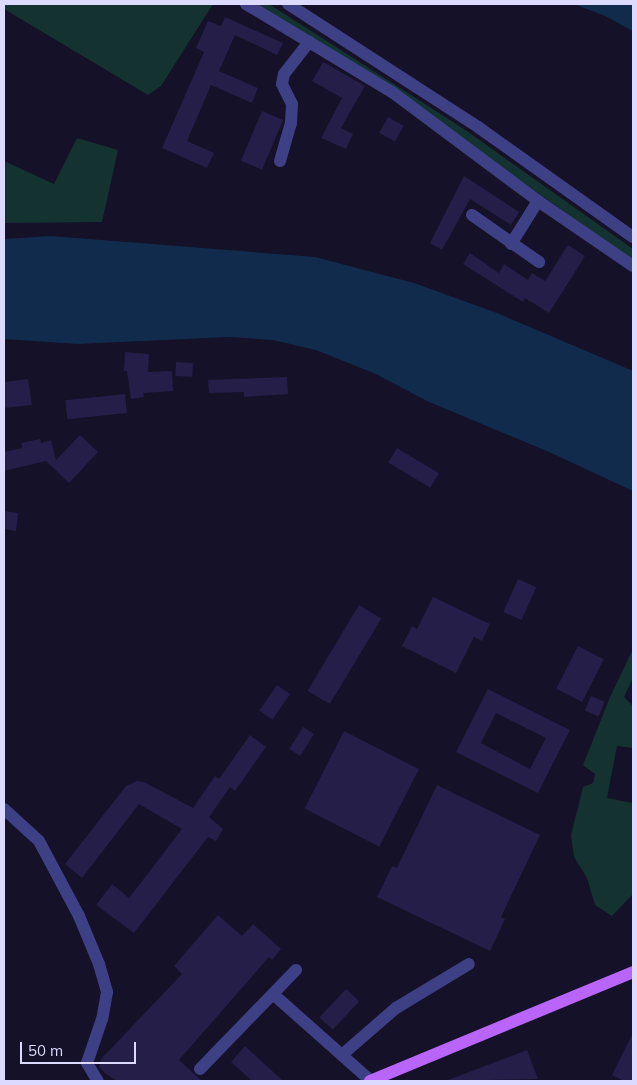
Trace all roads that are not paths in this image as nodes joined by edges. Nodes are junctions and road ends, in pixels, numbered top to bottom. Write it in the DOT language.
graph roads {
  1 [pos="246,4"];
  2 [pos="288,4"];
  3 [pos="309,42"];
  4 [pos="280,161"];
  5 [pos="538,201"];
  6 [pos="472,215"];
  7 [pos="633,237"];
  8 [pos="511,244"];
  9 [pos="539,262"];
  10 [pos="633,266"];
  11 [pos="4,809"];
  12 [pos="469,964"];
  13 [pos="296,970"];
  14 [pos="633,972"];
  15 [pos="273,994"];
  16 [pos="343,1054"];
  17 [pos="200,1069"];
  18 [pos="98,1081"];
  19 [pos="370,1081"];
  1 -- 3 [label="street"];
  2 -- 7 [label="street"];
  3 -- 4 [label="street"];
  3 -- 5 [label="street"];
  5 -- 8 [label="street"];
  5 -- 10 [label="street"];
  6 -- 8 [label="street"];
  8 -- 9 [label="street"];
  11 -- 18 [label="street"];
  12 -- 16 [label="street"];
  13 -- 15 [label="street"];
  14 -- 19 [label="main road"];
  15 -- 16 [label="street"];
  15 -- 17 [label="street"];
  16 -- 19 [label="street"];
}
